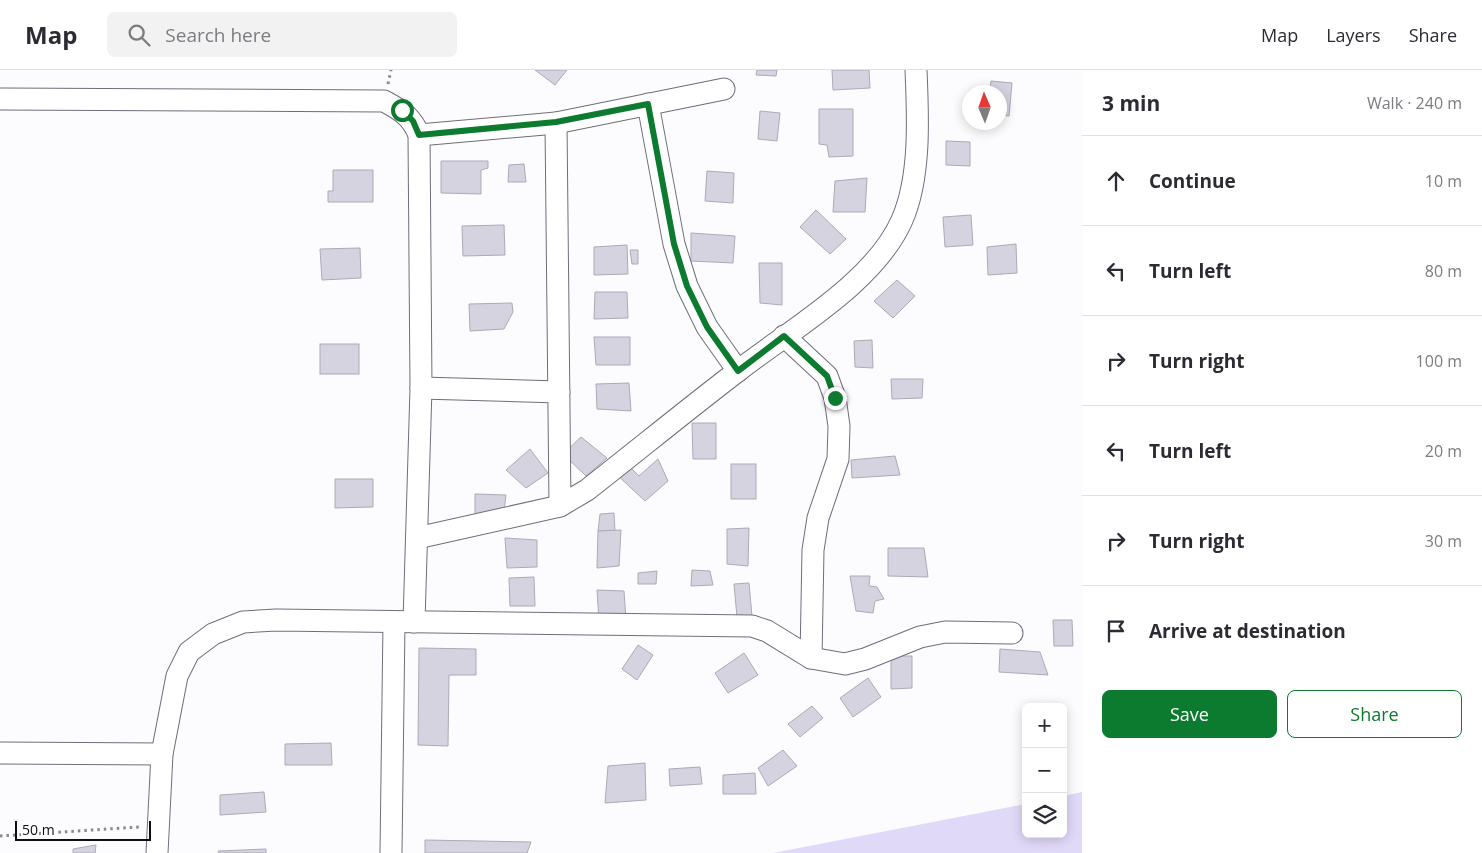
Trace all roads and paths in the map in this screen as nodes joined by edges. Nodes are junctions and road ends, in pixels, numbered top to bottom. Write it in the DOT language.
graph roads {
  1 [pos="916,70"];
  2 [pos="724,89"];
  3 [pos="0,99"];
  4 [pos="648,104"];
  5 [pos="556,122"];
  6 [pos="419,135"];
  7 [pos="784,336"];
  8 [pos="738,371"];
  9 [pos="422,388"];
  10 [pos="559,392"];
  11 [pos="560,506"];
  12 [pos="417,538"];
  13 [pos="404,622"];
  14 [pos="1012,633"];
  15 [pos="811,658"];
  16 [pos="0,753"];
  17 [pos="162,754"];
  18 [pos="159,825"];
  19 [pos="0,836"];
  20 [pos="158,853"];
  21 [pos="391,853"];
  1 -- 7 [label="street"];
  2 -- 4 [label="street"];
  3 -- 6 [label="street"];
  4 -- 5 [label="street"];
  4 -- 8 [label="street"];
  5 -- 6 [label="street"];
  5 -- 10 [label="street"];
  6 -- 9 [label="street"];
  7 -- 8 [label="street"];
  7 -- 15 [label="street"];
  8 -- 11 [label="street"];
  9 -- 10 [label="street"];
  9 -- 12 [label="street"];
  10 -- 11 [label="street"];
  11 -- 12 [label="street"];
  12 -- 13 [label="street"];
  13 -- 15 [label="street"];
  13 -- 17 [label="street"];
  13 -- 21 [label="street"];
  14 -- 15 [label="street"];
  16 -- 17 [label="street"];
  17 -- 18 [label="street"];
  18 -- 19 [label="path"];
  18 -- 20 [label="street"];
}
